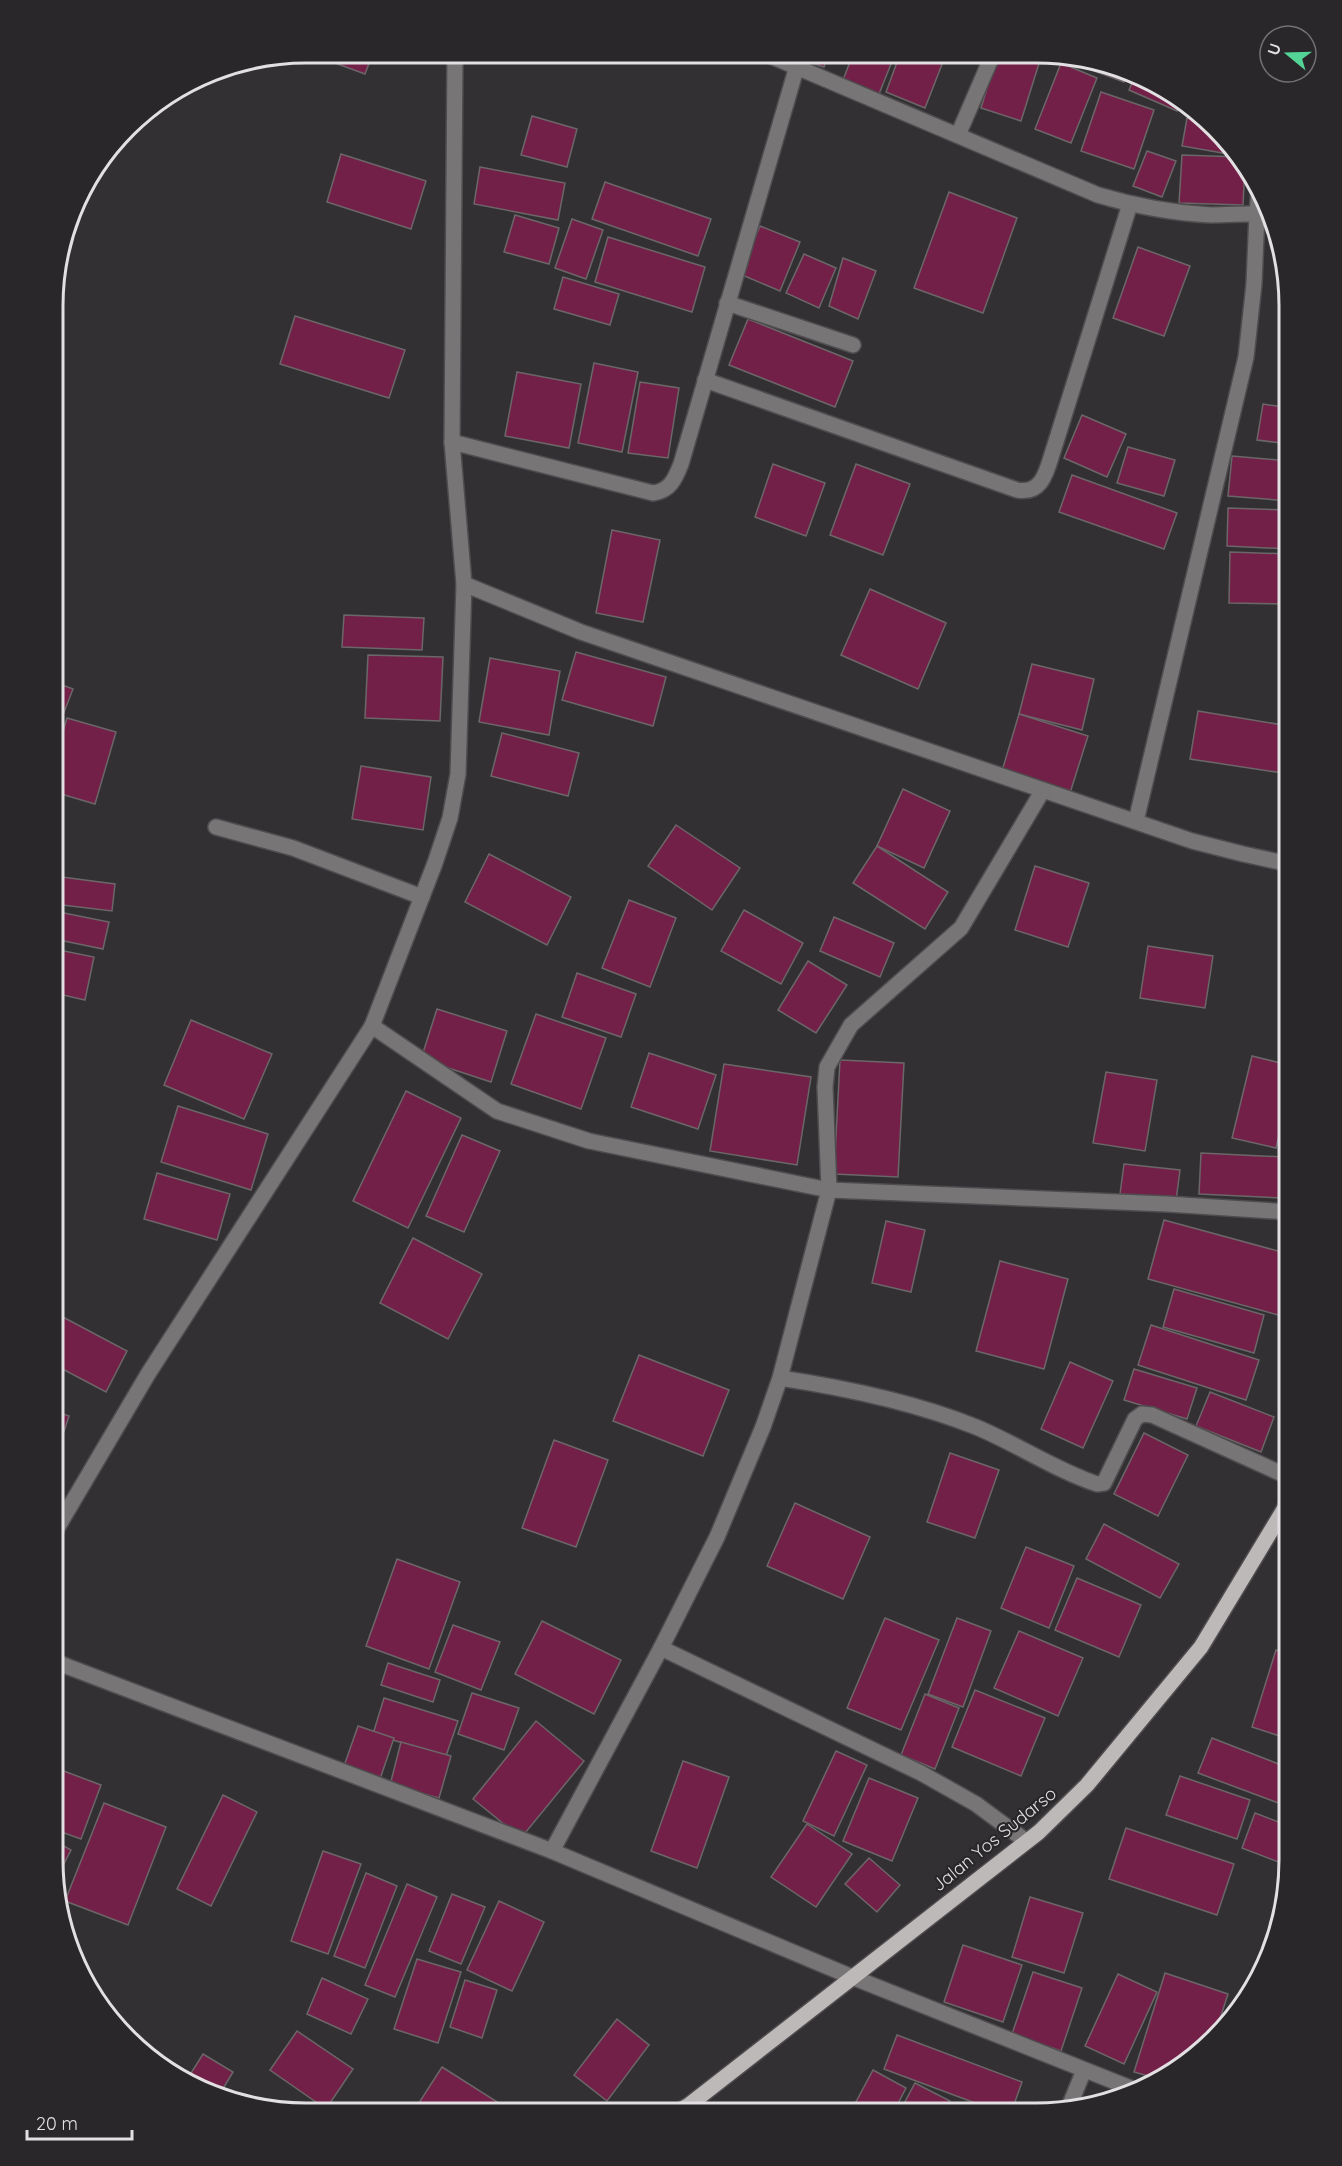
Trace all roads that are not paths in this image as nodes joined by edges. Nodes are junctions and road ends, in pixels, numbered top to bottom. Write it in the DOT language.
graph roads {
  1 [pos="455,63"];
  2 [pos="789,63"];
  3 [pos="989,63"];
  4 [pos="797,66"];
  5 [pos="958,135"];
  6 [pos="1130,204"];
  7 [pos="1260,214"];
  8 [pos="1263,221"];
  9 [pos="727,303"];
  10 [pos="853,345"];
  11 [pos="705,380"];
  12 [pos="452,442"];
  13 [pos="464,584"];
  14 [pos="1043,790"];
  15 [pos="1136,821"];
  16 [pos="216,827"];
  17 [pos="1279,862"];
  18 [pos="423,897"];
  19 [pos="372,1026"];
  20 [pos="829,1190"];
  21 [pos="1279,1211"];
  22 [pos="780,1378"];
  23 [pos="1279,1472"];
  24 [pos="63,1518"];
  25 [pos="1279,1518"];
  26 [pos="661,1648"];
  27 [pos="63,1665"];
  28 [pos="1026,1840"];
  29 [pos="552,1851"];
  30 [pos="852,1977"];
  31 [pos="1084,2070"];
  32 [pos="1125,2086"];
  33 [pos="1072,2100"];
  34 [pos="692,2103"];
  1 -- 12 [label="street"];
  2 -- 4 [label="street"];
  3 -- 5 [label="street"];
  4 -- 5 [label="street"];
  4 -- 9 [label="street"];
  5 -- 6 [label="street"];
  6 -- 7 [label="street"];
  6 -- 11 [label="street"];
  8 -- 15 [label="street"];
  9 -- 10 [label="street"];
  9 -- 11 [label="street"];
  11 -- 12 [label="street"];
  12 -- 13 [label="street"];
  13 -- 14 [label="street"];
  13 -- 18 [label="street"];
  14 -- 15 [label="street"];
  14 -- 20 [label="street"];
  15 -- 17 [label="street"];
  16 -- 18 [label="street"];
  18 -- 19 [label="street"];
  19 -- 20 [label="street"];
  19 -- 24 [label="street"];
  20 -- 21 [label="street"];
  20 -- 22 [label="street"];
  22 -- 23 [label="street"];
  22 -- 26 [label="street"];
  25 -- 28 [label="main road, Jalan Yos Sudarso"];
  26 -- 28 [label="street"];
  26 -- 29 [label="street"];
  27 -- 29 [label="street"];
  28 -- 30 [label="main road, Jalan Yos Sudarso"];
  29 -- 30 [label="street"];
  30 -- 31 [label="street"];
  30 -- 34 [label="main road, Jalan Yos Sudarso"];
  31 -- 32 [label="street"];
  31 -- 33 [label="street"];
}
